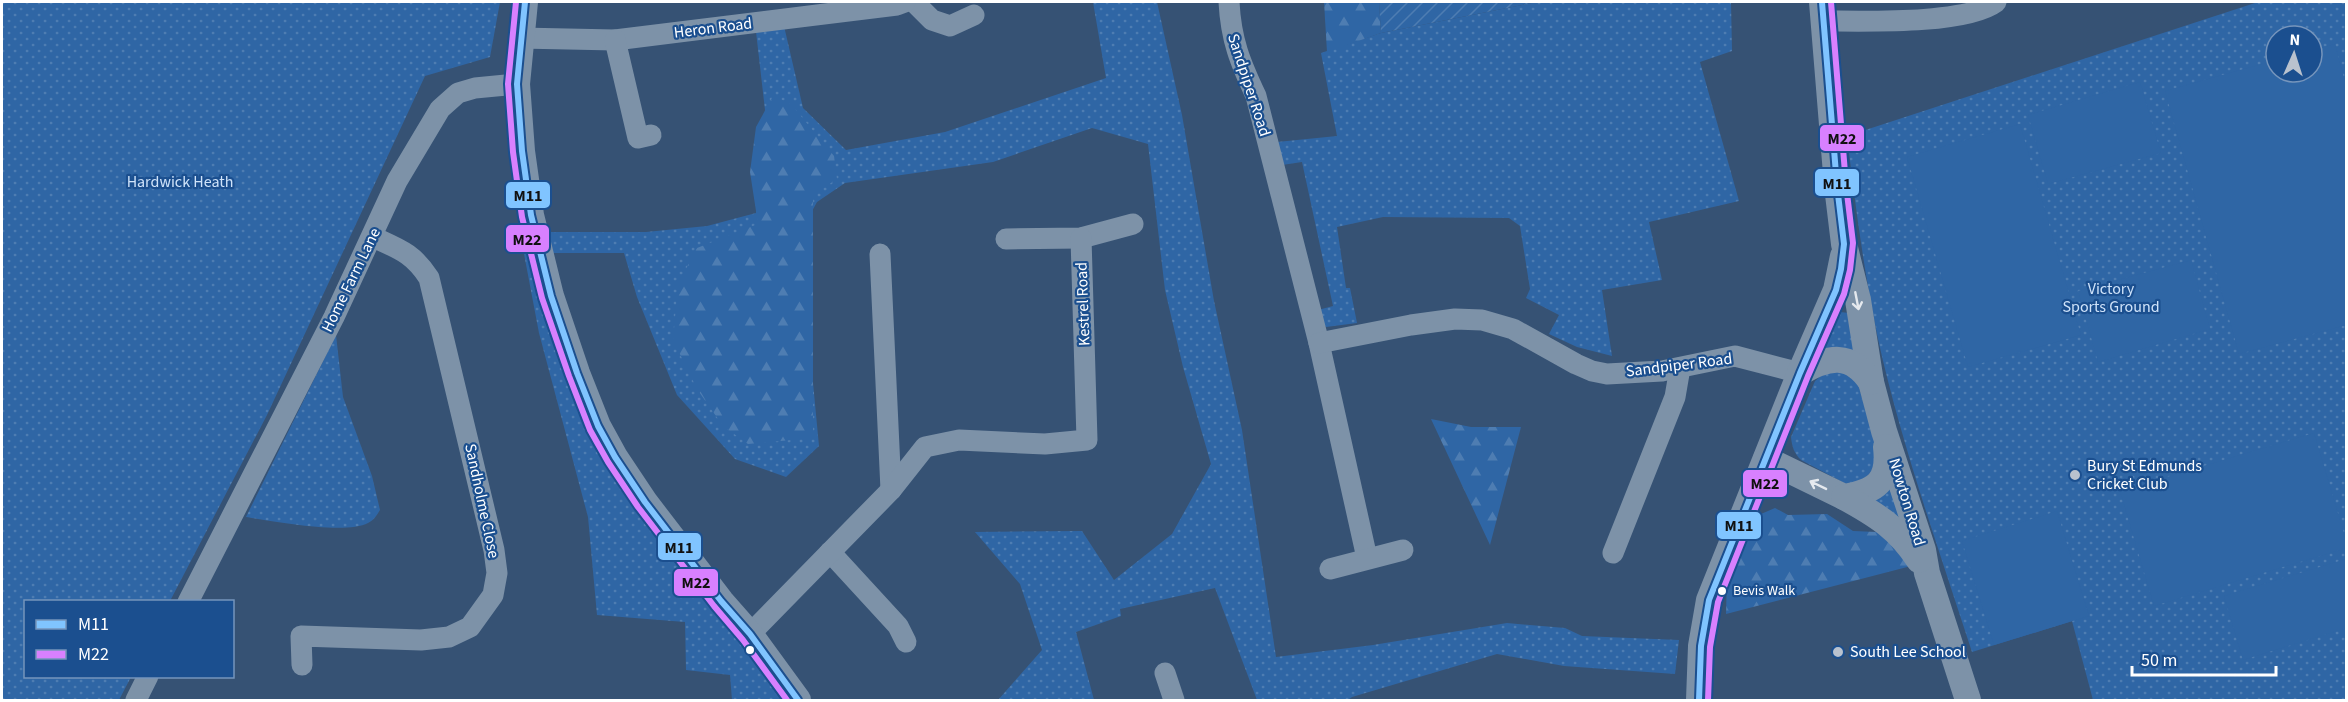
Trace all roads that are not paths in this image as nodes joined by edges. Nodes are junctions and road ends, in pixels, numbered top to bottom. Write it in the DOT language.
graph roads {
  1 [pos="525,2"];
  2 [pos="905,2"];
  3 [pos="914,2"];
  4 [pos="1229,2"];
  5 [pos="1996,2"];
  6 [pos="1822,11"];
  7 [pos="974,15"];
  8 [pos="520,38"];
  9 [pos="615,40"];
  10 [pos="517,84"];
  11 [pos="651,135"];
  12 [pos="1133,224"];
  13 [pos="373,237"];
  14 [pos="1081,238"];
  15 [pos="1006,239"];
  16 [pos="1844,244"];
  17 [pos="880,254"];
  18 [pos="1319,343"];
  19 [pos="1680,368"];
  20 [pos="1800,373"];
  21 [pos="1871,382"];
  22 [pos="1884,431"];
  23 [pos="1766,459"];
  24 [pos="891,490"];
  25 [pos="1844,497"];
  26 [pos="1403,550"];
  27 [pos="830,552"];
  28 [pos="1613,553"];
  29 [pos="1367,558"];
  30 [pos="1330,569"];
  31 [pos="1927,573"];
  32 [pos="189,600"];
  33 [pos="750,634"];
  34 [pos="906,642"];
  35 [pos="302,665"];
  36 [pos="1165,673"];
  37 [pos="147,678"];
  38 [pos="136,700"];
  39 [pos="798,700"];
  40 [pos="1174,700"];
  41 [pos="1699,700"];
  42 [pos="1968,700"];
  1 -- 8 [label="street"];
  2 -- 9 [label="street, Heron Road"];
  3 -- 7 [label="street"];
  4 -- 18 [label="street, Sandpiper Road"];
  5 -- 6 [label="street"];
  6 -- 16 [label="street, Nowton Road"];
  8 -- 9 [label="street, Heron Road"];
  8 -- 10 [label="street"];
  9 -- 11 [label="street"];
  10 -- 13 [label="street, Home Farm Lane"];
  10 -- 33 [label="street"];
  12 -- 14 [label="street"];
  13 -- 32 [label="street, Home Farm Lane"];
  13 -- 35 [label="street, Sandholme Close"];
  14 -- 15 [label="street"];
  14 -- 24 [label="street, Kestrel Road"];
  16 -- 20 [label="street"];
  16 -- 21 [label="street, Nowton Road, one-way"];
  17 -- 24 [label="street"];
  18 -- 19 [label="street, Sandpiper Road"];
  18 -- 29 [label="street, Sandpiper Road"];
  19 -- 20 [label="street, Sandpiper Road"];
  19 -- 28 [label="street"];
  20 -- 21 [label="street"];
  20 -- 23 [label="street"];
  21 -- 22 [label="street, Nowton Road"];
  22 -- 25 [label="street, Nowton Road"];
  22 -- 31 [label="street, Nowton Road"];
  25 -- 23 [label="street, Nowton Road, one-way"];
  23 -- 41 [label="street"];
  24 -- 27 [label="street, Kestrel Road"];
  25 -- 31 [label="street, Nowton Road"];
  26 -- 29 [label="street"];
  27 -- 33 [label="street, Kestrel Road"];
  27 -- 34 [label="street"];
  29 -- 30 [label="street"];
  31 -- 42 [label="street, Nowton Road"];
  33 -- 39 [label="street"];
  36 -- 40 [label="street"];
  37 -- 38 [label="street"];
}
